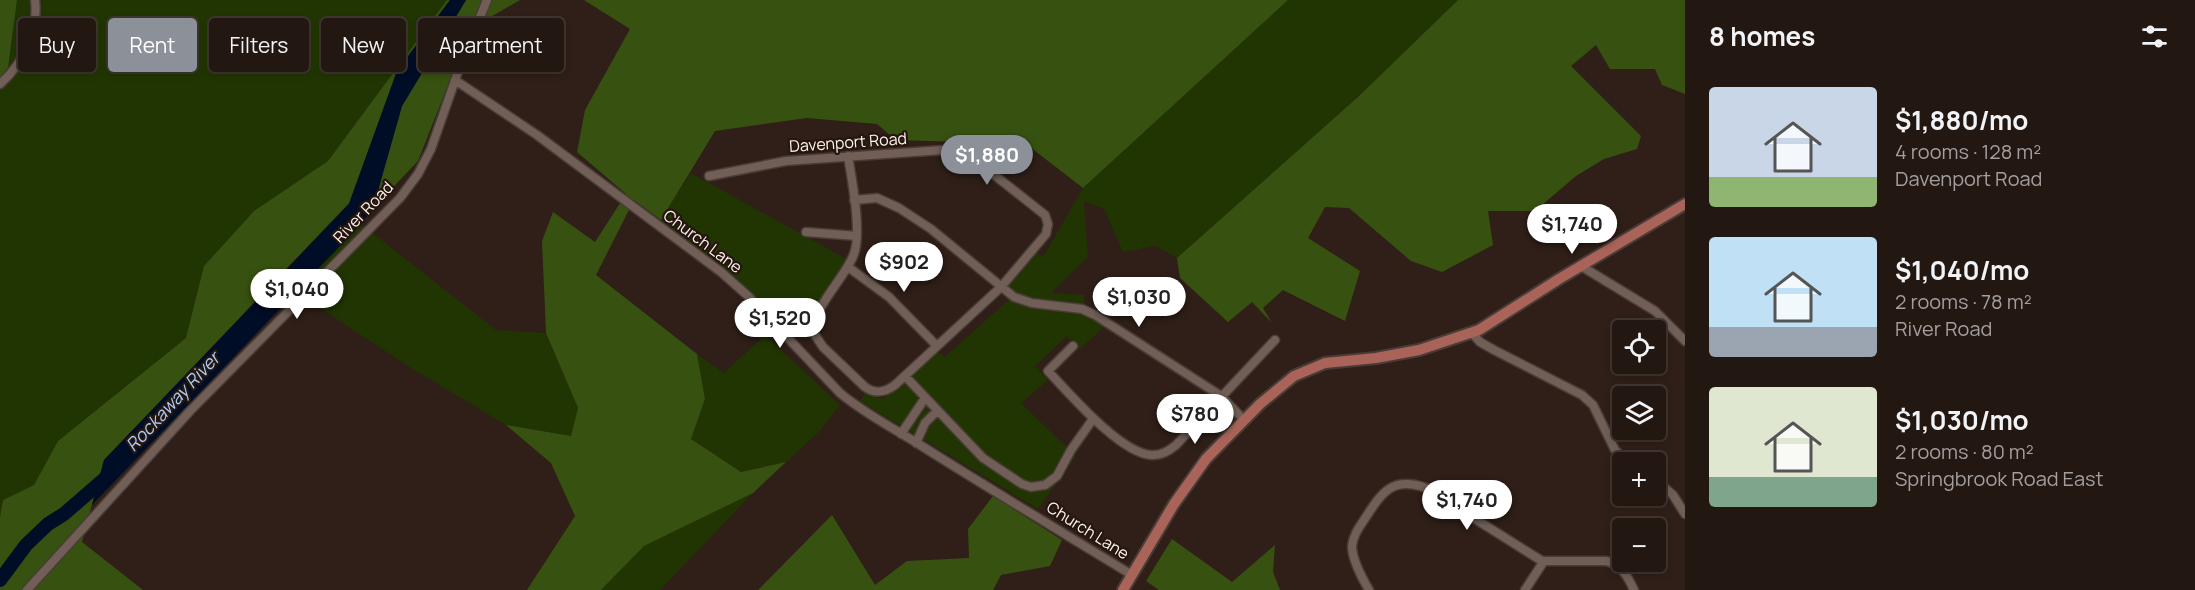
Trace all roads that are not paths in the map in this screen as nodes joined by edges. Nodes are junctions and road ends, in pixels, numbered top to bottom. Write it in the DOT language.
graph roads {
  1 [pos="35,0"];
  2 [pos="487,0"];
  3 [pos="480,18"];
  4 [pos="458,72"];
  5 [pos="455,80"];
  6 [pos="0,84"];
  7 [pos="848,156"];
  8 [pos="709,176"];
  9 [pos="854,200"];
  10 [pos="1685,204"];
  11 [pos="806,232"];
  12 [pos="857,236"];
  13 [pos="1581,266"];
  14 [pos="848,267"];
  15 [pos="1001,287"];
  16 [pos="1472,333"];
  17 [pos="1275,340"];
  18 [pos="1685,341"];
  19 [pos="937,346"];
  20 [pos="1073,346"];
  21 [pos="905,376"];
  22 [pos="1221,396"];
  23 [pos="925,398"];
  24 [pos="937,411"];
  25 [pos="1093,419"];
  26 [pos="1244,420"];
  27 [pos="901,434"];
  28 [pos="916,443"];
  29 [pos="1617,452"];
  30 [pos="1666,489"];
  31 [pos="1685,514"];
  32 [pos="1544,561"];
  33 [pos="1132,575"];
  34 [pos="27,590"];
  35 [pos="1123,590"];
  36 [pos="1369,590"];
  37 [pos="1525,590"];
  38 [pos="1634,590"];
  1 -- 6 [label="street"];
  2 -- 3 [label="street, River Road"];
  4 -- 5 [label="street, River Road"];
  5 -- 27 [label="street, Church Lane"];
  5 -- 34 [label="street, River Road"];
  7 -- 8 [label="street, Davenport Road"];
  7 -- 9 [label="street"];
  7 -- 15 [label="street, Davenport Road"];
  9 -- 12 [label="street"];
  9 -- 15 [label="street"];
  10 -- 13 [label="main road"];
  11 -- 12 [label="street"];
  12 -- 14 [label="street"];
  13 -- 16 [label="main road"];
  13 -- 18 [label="street"];
  14 -- 19 [label="street"];
  14 -- 21 [label="street, Davenport Road"];
  15 -- 19 [label="street, Davenport Road"];
  15 -- 22 [label="street"];
  16 -- 26 [label="main road"];
  16 -- 29 [label="street"];
  17 -- 22 [label="street"];
  19 -- 21 [label="street, Davenport Road"];
  20 -- 25 [label="street"];
  21 -- 23 [label="street"];
  22 -- 25 [label="street"];
  22 -- 26 [label="street"];
  23 -- 24 [label="street"];
  23 -- 27 [label="street"];
  24 -- 25 [label="street"];
  24 -- 28 [label="street"];
  26 -- 33 [label="main road"];
  27 -- 28 [label="street, Church Lane"];
  28 -- 33 [label="street, Church Lane"];
  30 -- 31 [label="street"];
  32 -- 36 [label="street"];
  32 -- 37 [label="street"];
  32 -- 38 [label="street"];
  33 -- 35 [label="main road"];
}
